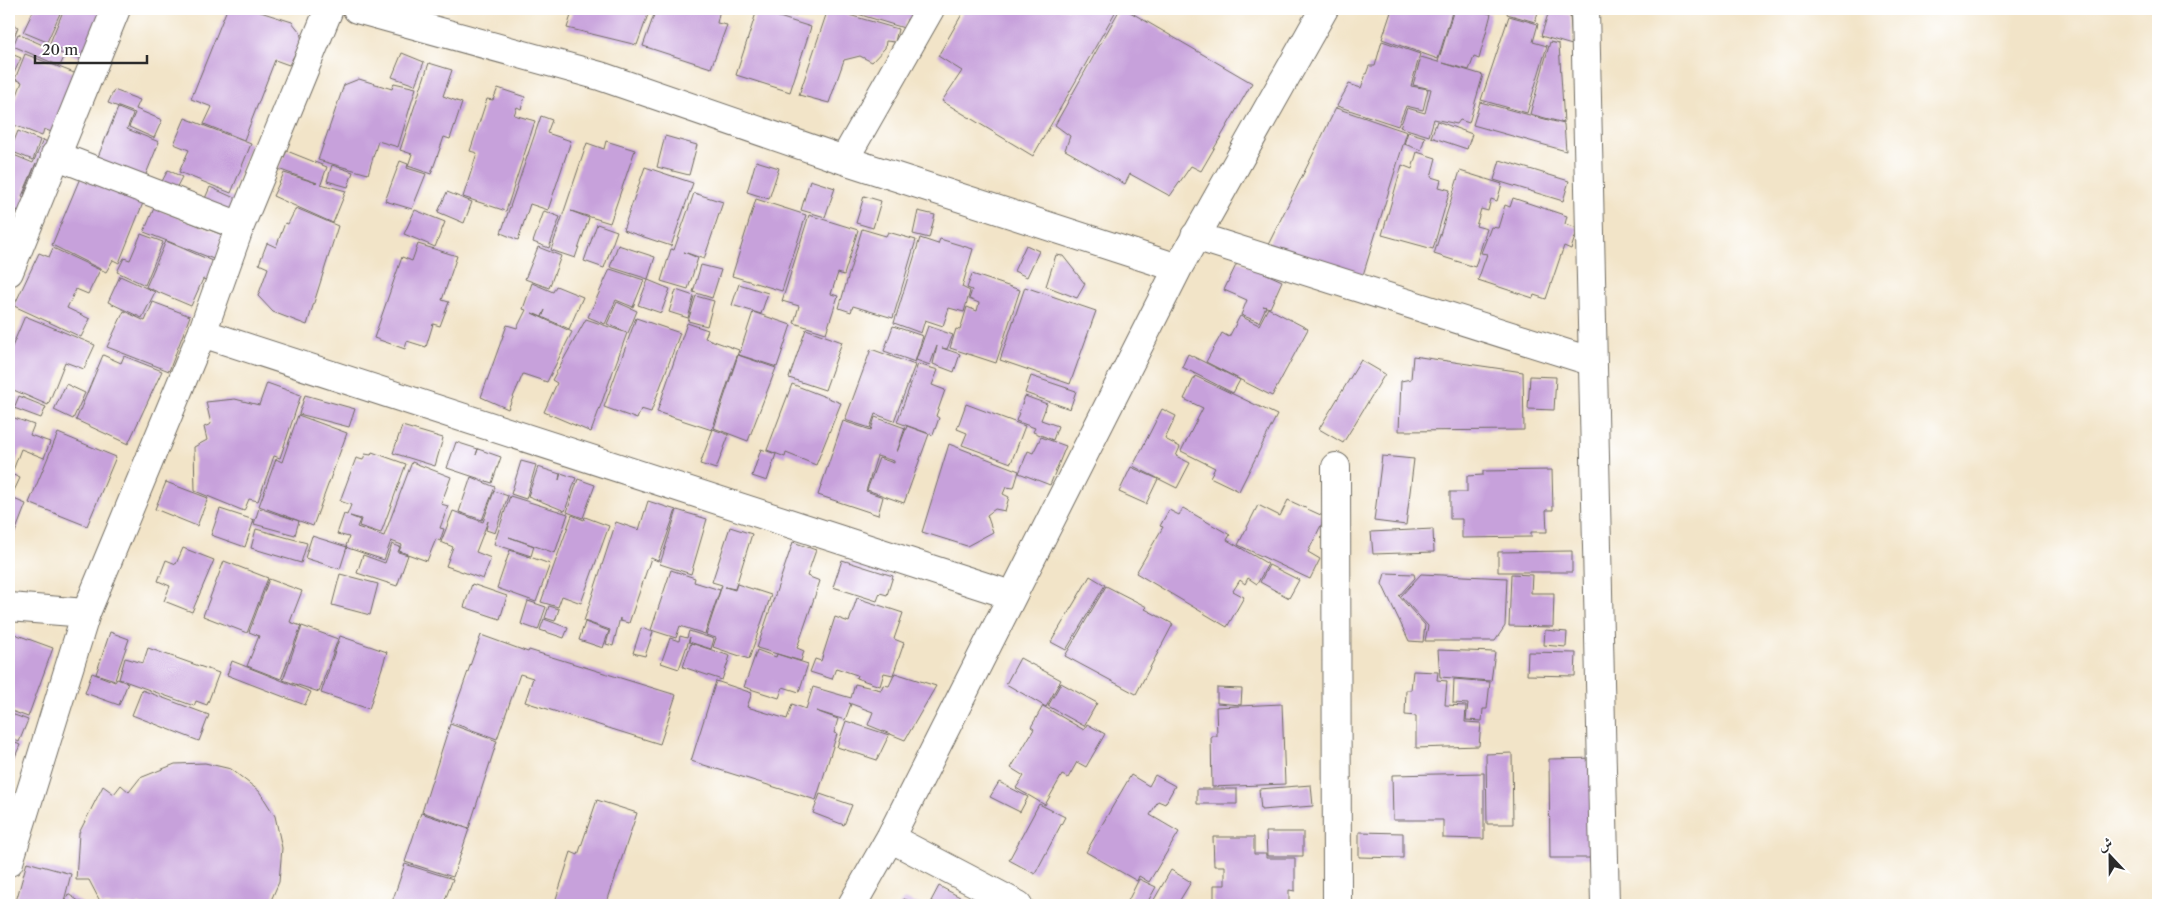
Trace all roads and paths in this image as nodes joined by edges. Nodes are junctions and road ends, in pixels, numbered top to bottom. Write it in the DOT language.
graph roads {
  1 [pos="116,9"];
  2 [pos="329,9"];
  3 [pos="357,9"];
  4 [pos="930,9"];
  5 [pos="1324,9"];
  6 [pos="1582,10"];
  7 [pos="55,155"];
  8 [pos="844,160"];
  9 [pos="240,226"];
  10 [pos="1195,236"];
  11 [pos="1178,268"];
  12 [pos="9,272"];
  13 [pos="202,333"];
  14 [pos="1593,362"];
  15 [pos="1336,467"];
  16 [pos="1011,595"];
  17 [pos="9,607"];
  18 [pos="86,613"];
  19 [pos="890,838"];
  20 [pos="9,862"];
  21 [pos="852,905"];
  22 [pos="1018,905"];
  23 [pos="1337,905"];
  24 [pos="1605,905"];
  1 -- 7 [label="street"];
  2 -- 9 [label="street"];
  3 -- 8 [label="street"];
  4 -- 8 [label="street"];
  5 -- 10 [label="street"];
  6 -- 14 [label="street"];
  7 -- 9 [label="street"];
  7 -- 12 [label="street"];
  8 -- 11 [label="street"];
  9 -- 13 [label="street"];
  10 -- 11 [label="street"];
  10 -- 14 [label="street"];
  11 -- 16 [label="street"];
  13 -- 16 [label="street"];
  13 -- 18 [label="street"];
  14 -- 24 [label="street"];
  15 -- 23 [label="street"];
  16 -- 19 [label="street"];
  17 -- 18 [label="street"];
  18 -- 20 [label="street"];
  19 -- 21 [label="street"];
  19 -- 22 [label="street"];
}
